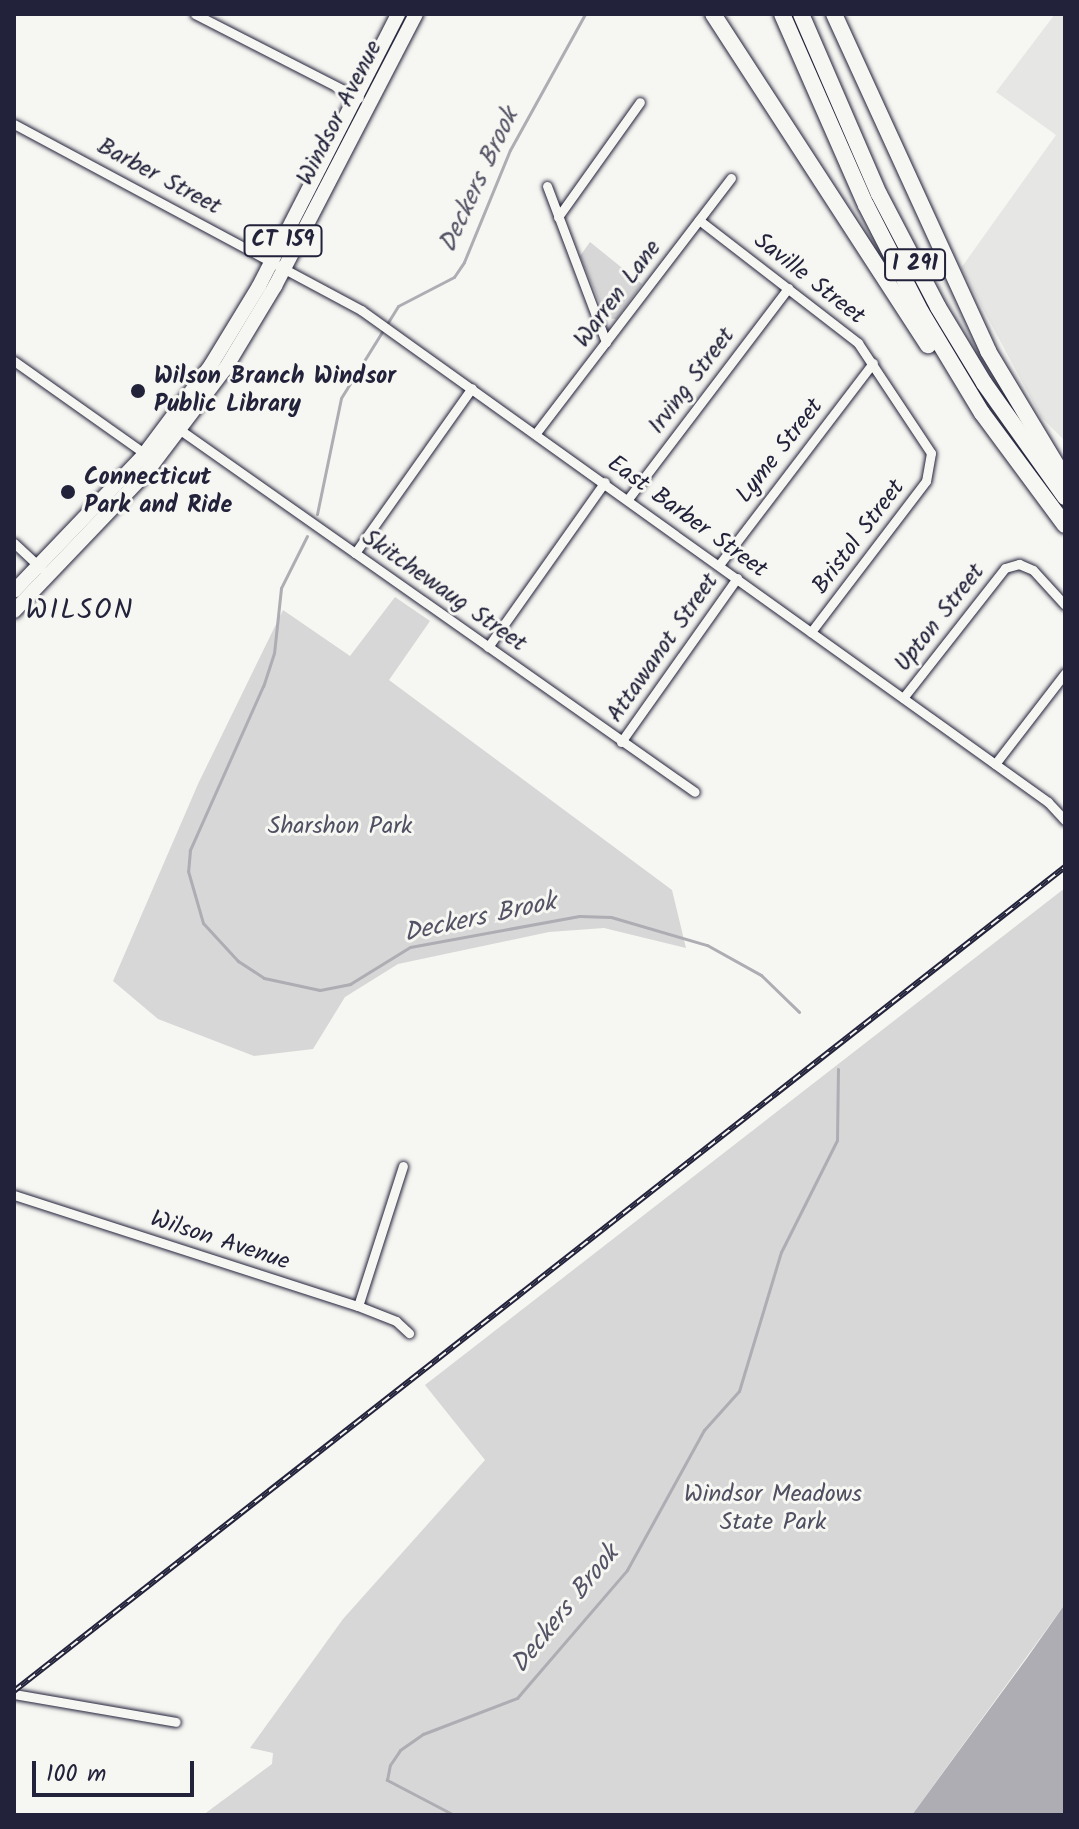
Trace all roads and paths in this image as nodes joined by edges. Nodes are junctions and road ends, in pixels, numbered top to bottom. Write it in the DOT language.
graph roads {
  1 [pos="195,14"];
  2 [pos="398,14"];
  3 [pos="416,14"];
  4 [pos="713,14"];
  5 [pos="782,14"];
  6 [pos="801,14"];
  7 [pos="834,14"];
  8 [pos="362,100"];
  9 [pos="640,102"];
  10 [pos="14,124"];
  11 [pos="731,178"];
  12 [pos="547,186"];
  13 [pos="558,217"];
  14 [pos="699,220"];
  15 [pos="278,265"];
  16 [pos="788,288"];
  17 [pos="606,342"];
  18 [pos="14,361"];
  19 [pos="873,363"];
  20 [pos="472,388"];
  21 [pos="175,426"];
  22 [pos="995,430"];
  23 [pos="536,433"];
  24 [pos="150,458"];
  25 [pos="932,463"];
  26 [pos="1065,479"];
  27 [pos="605,482"];
  28 [pos="1065,497"];
  29 [pos="628,499"];
  30 [pos="1065,525"];
  31 [pos="14,543"];
  32 [pos="355,553"];
  33 [pos="719,565"];
  34 [pos="44,571"];
  35 [pos="737,578"];
  36 [pos="14,591"];
  37 [pos="1065,605"];
  38 [pos="14,611"];
  39 [pos="811,632"];
  40 [pos="488,647"];
  41 [pos="1065,673"];
  42 [pos="903,698"];
  43 [pos="621,742"];
  44 [pos="995,764"];
  45 [pos="695,792"];
  46 [pos="1062,811"];
  47 [pos="1065,820"];
  48 [pos="403,1166"];
  49 [pos="14,1195"];
  50 [pos="358,1306"];
  51 [pos="409,1333"];
  52 [pos="14,1694"];
  53 [pos="176,1722"];
  1 -- 8 [label="street"];
  2 -- 8 [label="main road, Windsor Avenue / CT 159"];
  3 -- 8 [label="main road, Windsor Avenue / CT 159"];
  4 -- 22 [label="highway"];
  5 -- 22 [label="highway, I 291"];
  6 -- 28 [label="highway, I 291"];
  7 -- 26 [label="highway"];
  8 -- 15 [label="main road, Windsor Avenue / CT 159"];
  9 -- 13 [label="street"];
  10 -- 15 [label="street, Barber Street"];
  11 -- 14 [label="street, Warren Lane"];
  12 -- 13 [label="street"];
  13 -- 17 [label="street"];
  14 -- 16 [label="street, Saville Street"];
  14 -- 17 [label="street, Warren Lane"];
  15 -- 20 [label="street, East Barber Street"];
  15 -- 21 [label="main road, Windsor Avenue / CT 159"];
  16 -- 19 [label="street, Saville Street"];
  16 -- 29 [label="street, Irving Street"];
  17 -- 23 [label="street, Warren Lane"];
  18 -- 24 [label="street"];
  19 -- 25 [label="street, Saville Street"];
  19 -- 33 [label="street, Lyme Street"];
  20 -- 23 [label="street, East Barber Street"];
  20 -- 32 [label="street"];
  21 -- 24 [label="main road, Windsor Avenue / CT 159"];
  21 -- 32 [label="street, Skitchewaug Street"];
  22 -- 30 [label="highway, I 291"];
  23 -- 27 [label="street, East Barber Street"];
  24 -- 34 [label="main road, Windsor Avenue / CT 159"];
  25 -- 39 [label="street, Bristol Street"];
  27 -- 29 [label="street, East Barber Street"];
  27 -- 40 [label="street"];
  29 -- 33 [label="street, East Barber Street"];
  31 -- 34 [label="street"];
  32 -- 40 [label="street, Skitchewaug Street"];
  33 -- 35 [label="street, East Barber Street"];
  34 -- 36 [label="main road, Windsor Avenue / CT 159"];
  34 -- 38 [label="main road, Windsor Avenue / CT 159"];
  35 -- 39 [label="street, East Barber Street"];
  35 -- 43 [label="street, Attawanot Street"];
  37 -- 42 [label="street, Upton Street"];
  39 -- 42 [label="street, East Barber Street"];
  40 -- 43 [label="street, Skitchewaug Street"];
  41 -- 44 [label="street"];
  42 -- 44 [label="street, East Barber Street"];
  43 -- 45 [label="street, Skitchewaug Street"];
  44 -- 46 [label="street, East Barber Street"];
  46 -- 47 [label="street, East Barber Street"];
  48 -- 50 [label="street"];
  49 -- 50 [label="street, Wilson Avenue"];
  50 -- 51 [label="street, Wilson Avenue"];
  52 -- 53 [label="street"];
}
